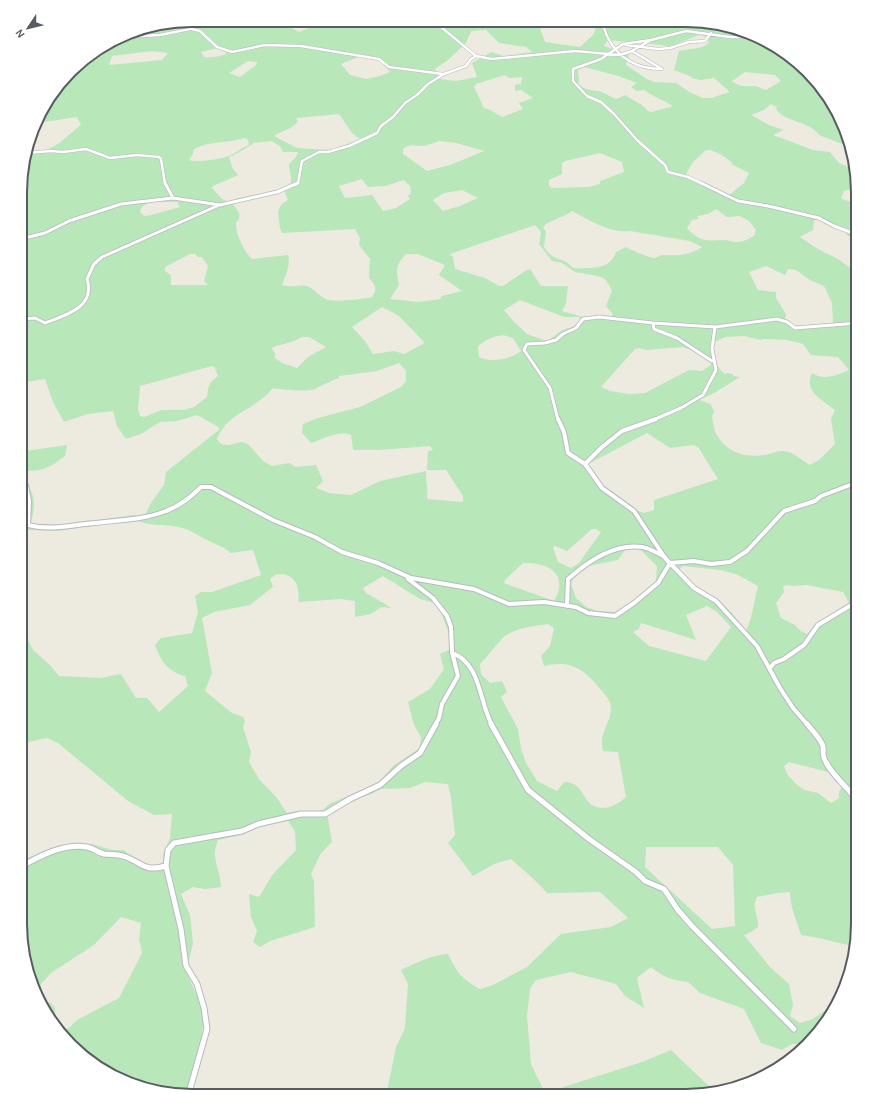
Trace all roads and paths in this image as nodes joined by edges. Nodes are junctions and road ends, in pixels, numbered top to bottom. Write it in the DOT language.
graph roads {
  1 [pos="188,27"];
  2 [pos="441,27"];
  3 [pos="603,27"];
  4 [pos="190,29"];
  5 [pos="710,33"];
  6 [pos="139,36"];
  7 [pos="742,37"];
  8 [pos="651,40"];
  9 [pos="623,44"];
  10 [pos="637,47"];
  11 [pos="615,48"];
  12 [pos="632,51"];
  13 [pos="609,54"];
  14 [pos="620,55"];
  15 [pos="476,56"];
  16 [pos="444,74"];
  17 [pos="32,153"];
  18 [pos="173,198"];
  19 [pos="220,205"];
  20 [pos="851,232"];
  21 [pos="27,238"];
  22 [pos="27,319"];
  23 [pos="653,323"];
  24 [pos="851,324"];
  25 [pos="715,327"];
  26 [pos="712,360"];
  27 [pos="585,464"];
  28 [pos="851,485"];
  29 [pos="27,491"];
  30 [pos="28,525"];
  31 [pos="665,558"];
  32 [pos="670,563"];
  33 [pos="403,575"];
  34 [pos="851,605"];
  35 [pos="567,606"];
  36 [pos="452,653"];
  37 [pos="770,668"];
  38 [pos="851,792"];
  39 [pos="27,863"];
  40 [pos="166,866"];
  41 [pos="794,1029"];
  42 [pos="190,1089"];
  1 -- 4 [label="street"];
  2 -- 15 [label="street"];
  3 -- 11 [label="street"];
  4 -- 6 [label="street"];
  4 -- 16 [label="street"];
  5 -- 7 [label="street"];
  5 -- 8 [label="street"];
  5 -- 10 [label="street"];
  8 -- 9 [label="street"];
  8 -- 10 [label="street"];
  9 -- 10 [label="street"];
  9 -- 11 [label="street"];
  10 -- 12 [label="street"];
  11 -- 13 [label="street"];
  11 -- 14 [label="street"];
  12 -- 14 [label="street"];
  12 -- 14 [label="street"];
  13 -- 14 [label="street"];
  13 -- 15 [label="street"];
  13 -- 20 [label="street"];
  15 -- 16 [label="street"];
  16 -- 19 [label="street"];
  17 -- 18 [label="street"];
  18 -- 19 [label="street"];
  18 -- 21 [label="street"];
  19 -- 22 [label="street"];
  23 -- 25 [label="street"];
  23 -- 26 [label="street"];
  23 -- 27 [label="street"];
  24 -- 25 [label="street"];
  25 -- 26 [label="street"];
  26 -- 27 [label="street"];
  27 -- 31 [label="street"];
  28 -- 32 [label="street"];
  29 -- 30 [label="street"];
  30 -- 33 [label="street"];
  31 -- 32 [label="street"];
  31 -- 35 [label="street"];
  32 -- 35 [label="street"];
  32 -- 37 [label="street"];
  33 -- 35 [label="street"];
  33 -- 36 [label="street"];
  34 -- 37 [label="street"];
  36 -- 40 [label="street"];
  36 -- 41 [label="street"];
  37 -- 38 [label="street"];
  39 -- 40 [label="street"];
  40 -- 42 [label="street"];
}
